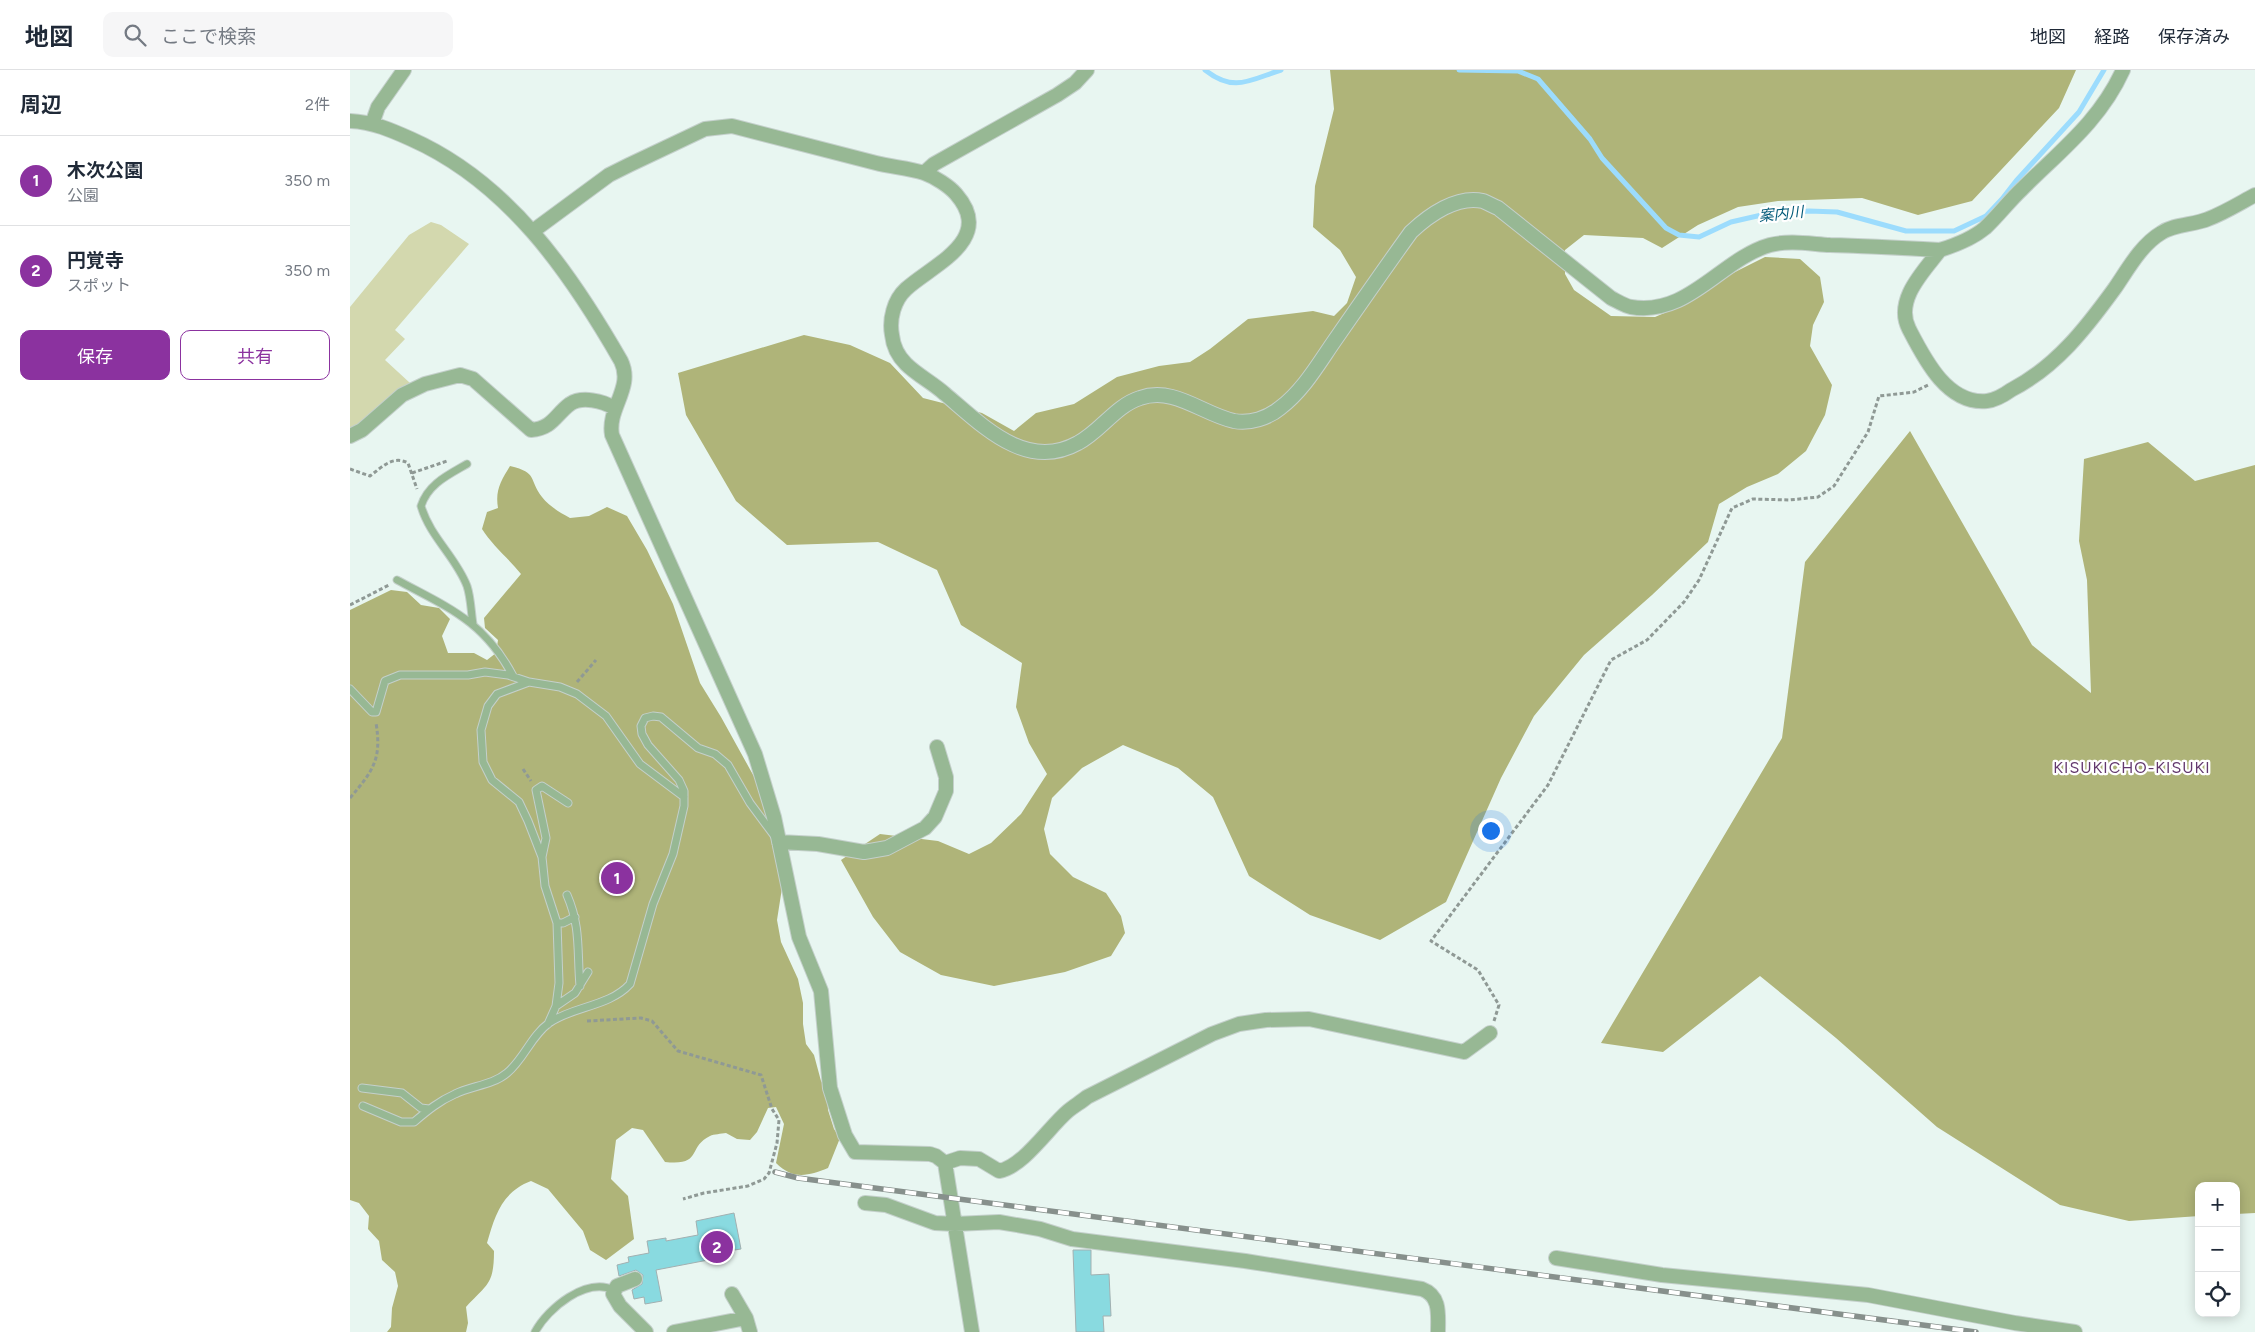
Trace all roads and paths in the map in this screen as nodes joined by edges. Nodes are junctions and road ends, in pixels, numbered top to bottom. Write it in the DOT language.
graph roads {
  1 [pos="404,70"];
  2 [pos="1086,70"];
  3 [pos="2123,70"];
  4 [pos="350,121"];
  5 [pos="372,124"];
  6 [pos="924,173"];
  7 [pos="2255,195"];
  8 [pos="533,231"];
  9 [pos="1940,250"];
  10 [pos="1940,379"];
  11 [pos="614,408"];
  12 [pos="350,436"];
  13 [pos="467,464"];
  14 [pos="350,469"];
  15 [pos="421,506"];
  16 [pos="397,580"];
  17 [pos="350,605"];
  18 [pos="473,624"];
  19 [pos="596,660"];
  20 [pos="513,676"];
  21 [pos="530,682"];
  22 [pos="350,690"];
  23 [pos="569,690"];
  24 [pos="376,712"];
  25 [pos="937,747"];
  26 [pos="684,797"];
  27 [pos="350,798"];
  28 [pos="568,803"];
  29 [pos="779,842"];
  30 [pos="542,857"];
  31 [pos="566,895"];
  32 [pos="575,917"];
  33 [pos="557,923"];
  34 [pos="588,972"];
  35 [pos="580,986"];
  36 [pos="556,1006"];
  37 [pos="584,1022"];
  38 [pos="548,1024"];
  39 [pos="1490,1033"];
  40 [pos="362,1088"];
  41 [pos="363,1106"];
  42 [pos="429,1109"];
  43 [pos="945,1163"];
  44 [pos="683,1199"];
  45 [pos="865,1203"];
  46 [pos="955,1224"];
  47 [pos="1556,1258"];
  48 [pos="635,1279"];
  49 [pos="614,1290"];
  50 [pos="732,1294"];
  51 [pos="748,1325"];
  52 [pos="535,1332"];
  53 [pos="646,1332"];
  54 [pos="674,1332"];
  55 [pos="972,1332"];
  56 [pos="1438,1332"];
  57 [pos="2075,1332"];
  1 -- 5 [label="street"];
  2 -- 6 [label="street"];
  3 -- 9 [label="street"];
  4 -- 5 [label="street"];
  5 -- 8 [label="street"];
  6 -- 8 [label="street"];
  6 -- 9 [label="street"];
  7 -- 10 [label="street"];
  8 -- 11 [label="street"];
  9 -- 10 [label="street"];
  10 -- 39 [label="path"];
  11 -- 12 [label="street"];
  11 -- 29 [label="street"];
  13 -- 15 [label="lane"];
  14 -- 15 [label="path"];
  15 -- 18 [label="lane"];
  16 -- 17 [label="path"];
  16 -- 18 [label="lane"];
  18 -- 20 [label="lane"];
  19 -- 23 [label="path"];
  20 -- 21 [label="lane"];
  20 -- 24 [label="lane"];
  21 -- 23 [label="lane"];
  21 -- 30 [label="lane"];
  22 -- 24 [label="lane"];
  23 -- 26 [label="lane"];
  24 -- 27 [label="path"];
  25 -- 29 [label="street"];
  26 -- 29 [label="lane"];
  26 -- 38 [label="lane"];
  28 -- 30 [label="lane"];
  29 -- 43 [label="street"];
  30 -- 33 [label="lane"];
  31 -- 32 [label="lane"];
  32 -- 33 [label="lane"];
  32 -- 35 [label="lane"];
  33 -- 36 [label="lane"];
  34 -- 35 [label="lane"];
  35 -- 36 [label="lane"];
  36 -- 38 [label="lane"];
  37 -- 44 [label="path"];
  38 -- 42 [label="lane"];
  39 -- 43 [label="street"];
  40 -- 42 [label="lane"];
  41 -- 42 [label="lane"];
  43 -- 46 [label="street"];
  45 -- 46 [label="street"];
  46 -- 55 [label="street"];
  46 -- 56 [label="street"];
  47 -- 57 [label="street"];
  48 -- 49 [label="street"];
  49 -- 52 [label="lane"];
  49 -- 53 [label="street"];
  50 -- 51 [label="street"];
  51 -- 54 [label="street"];
}
